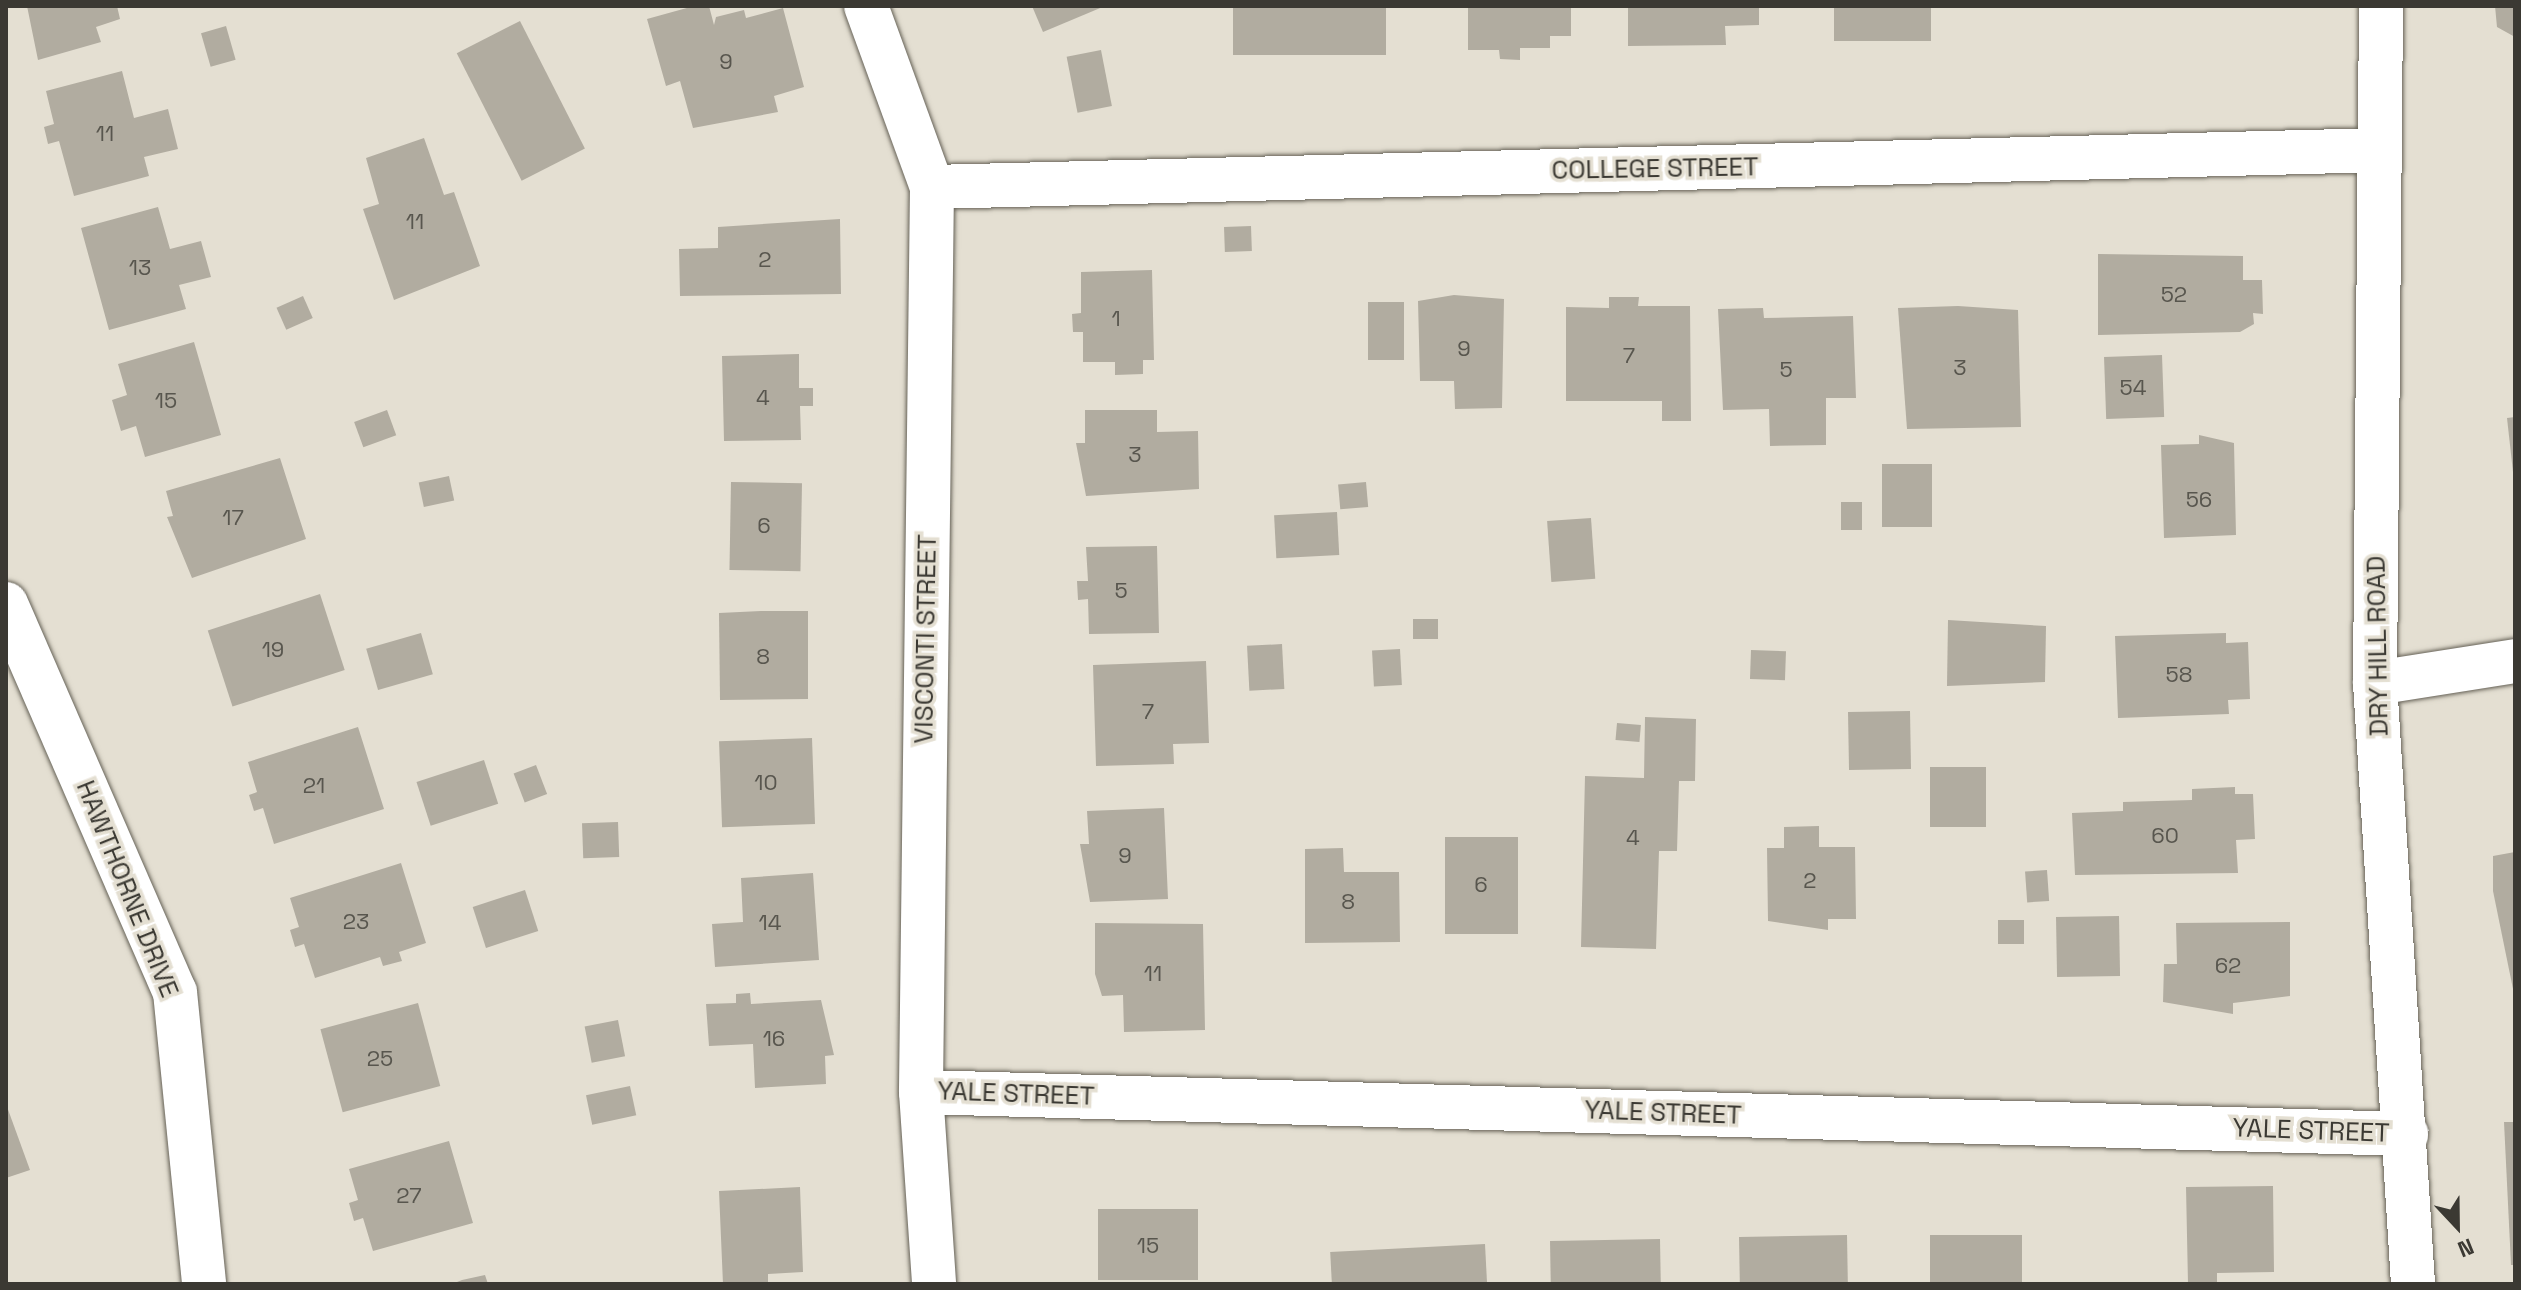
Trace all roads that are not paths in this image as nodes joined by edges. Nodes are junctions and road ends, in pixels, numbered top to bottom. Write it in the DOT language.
graph roads {
  1 [pos="866,6"];
  2 [pos="2381,6"];
  3 [pos="2379,150"];
  4 [pos="932,187"];
  5 [pos="6,604"];
  6 [pos="2515,661"];
  7 [pos="2375,683"];
  8 [pos="921,1092"];
  9 [pos="2406,1134"];
  10 [pos="204,1284"];
  11 [pos="934,1284"];
  12 [pos="2413,1284"];
  1 -- 4 [label="street, VISCONTI STREET"];
  2 -- 3 [label="street, DRY HILL ROAD"];
  3 -- 4 [label="street, COLLEGE STREET"];
  3 -- 7 [label="street, DRY HILL ROAD"];
  4 -- 8 [label="street, VISCONTI STREET"];
  5 -- 10 [label="street, HAWTHORNE DRIVE"];
  6 -- 7 [label="street"];
  7 -- 9 [label="street, DRY HILL ROAD"];
  8 -- 9 [label="street, YALE STREET"];
  8 -- 11 [label="street, VISCONTI STREET"];
  9 -- 12 [label="street, DRY HILL ROAD"];
}
